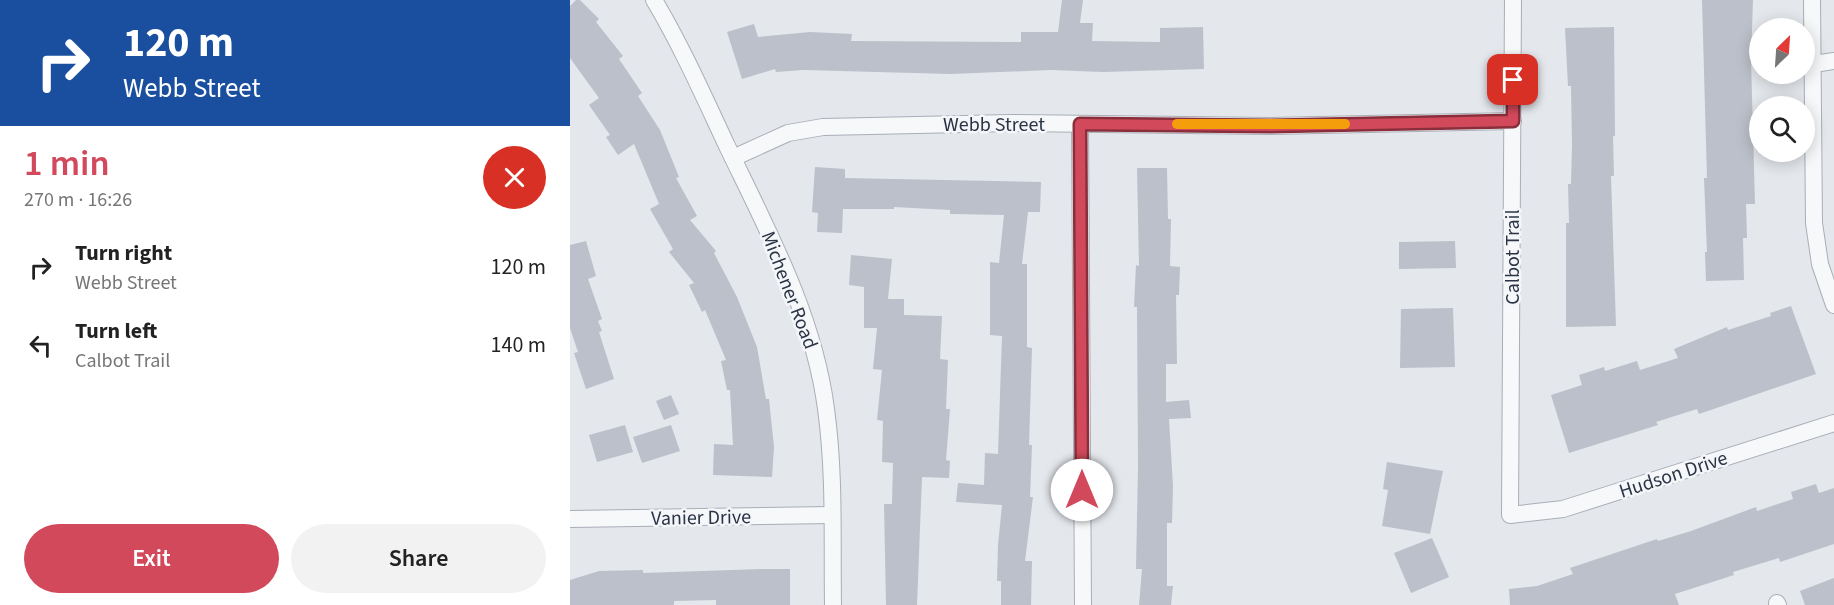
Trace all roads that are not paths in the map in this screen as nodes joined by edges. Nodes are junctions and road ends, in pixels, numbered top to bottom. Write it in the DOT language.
graph roads {
  1 [pos="654,0"];
  2 [pos="1513,0"];
  3 [pos="1812,0"];
  4 [pos="1813,18"];
  5 [pos="1834,61"];
  6 [pos="1815,64"];
  7 [pos="1814,84"];
  8 [pos="1513,121"];
  9 [pos="1080,124"];
  10 [pos="733,158"];
  11 [pos="1834,305"];
  12 [pos="1834,423"];
  13 [pos="832,515"];
  14 [pos="1510,515"];
  15 [pos="570,518"];
  16 [pos="833,605"];
  17 [pos="1083,605"];
  1 -- 10 [label="street, Michener Road"];
  2 -- 8 [label="street, Calbot Trail"];
  3 -- 4 [label="street"];
  5 -- 6 [label="street"];
  7 -- 11 [label="street"];
  8 -- 9 [label="street, Webb Street"];
  8 -- 14 [label="street, Calbot Trail"];
  9 -- 10 [label="street, Webb Street"];
  9 -- 17 [label="street"];
  10 -- 13 [label="street, Michener Road"];
  12 -- 14 [label="street, Hudson Drive"];
  13 -- 15 [label="street, Vanier Drive"];
  13 -- 16 [label="street, Michener Road"];
}
